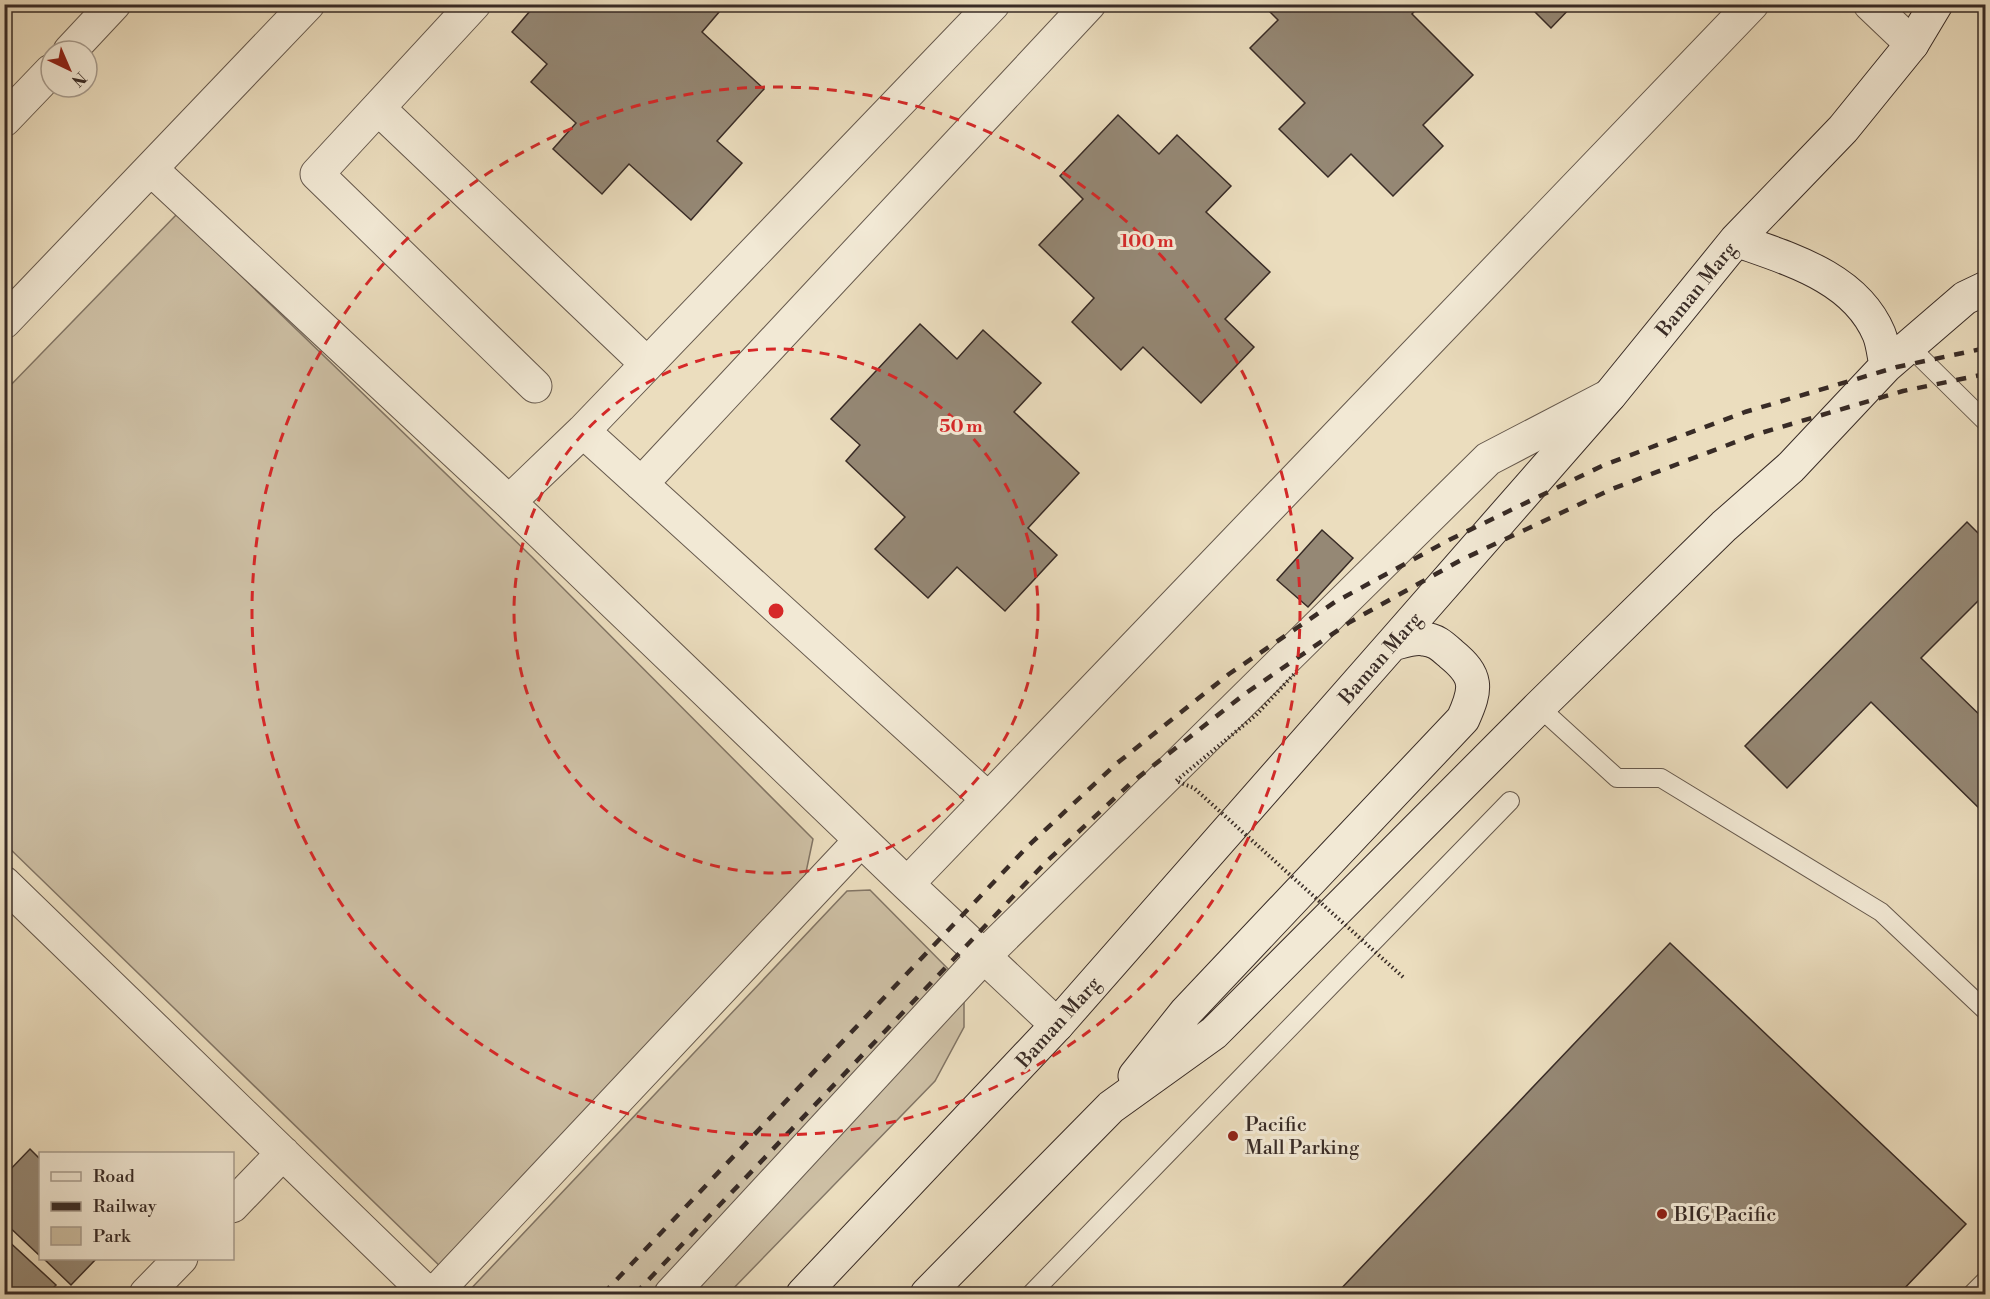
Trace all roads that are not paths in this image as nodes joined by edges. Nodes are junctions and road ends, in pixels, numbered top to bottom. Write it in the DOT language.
graph roads {
  1 [pos="114,4"];
  2 [pos="308,4"];
  3 [pos="474,4"];
  4 [pos="993,4"];
  5 [pos="1089,4"];
  6 [pos="1752,4"];
  7 [pos="1870,4"];
  8 [pos="1936,4"];
  9 [pos="81,39"];
  10 [pos="1912,44"];
  11 [pos="39,84"];
  12 [pos="378,108"];
  13 [pos="5,120"];
  14 [pos="152,168"];
  15 [pos="1736,240"];
  16 [pos="1986,288"];
  17 [pos="4,322"];
  18 [pos="1919,356"];
  19 [pos="647,364"];
  20 [pos="1887,366"];
  21 [pos="535,386"];
  22 [pos="1610,395"];
  23 [pos="1986,422"];
  24 [pos="583,431"];
  25 [pos="641,484"];
  26 [pos="509,502"];
  27 [pos="1392,644"];
  28 [pos="1539,707"];
  29 [pos="988,799"];
  30 [pos="1510,801"];
  31 [pos="861,840"];
  32 [pos="907,884"];
  33 [pos="10,899"];
  34 [pos="984,956"];
  35 [pos="1986,1011"];
  36 [pos="1057,1025"];
  37 [pos="1110,1107"];
  38 [pos="283,1153"];
  39 [pos="234,1204"];
  40 [pos="179,1260"];
  41 [pos="1986,1280"];
  42 [pos="146,1294"];
  43 [pos="428,1294"];
  44 [pos="434,1294"];
  45 [pos="671,1294"];
  46 [pos="804,1294"];
  47 [pos="927,1294"];
  48 [pos="1031,1294"];
  49 [pos="1972,1294"];
  1 -- 9 [label="street"];
  2 -- 14 [label="street"];
  3 -- 12 [label="street"];
  4 -- 19 [label="street"];
  5 -- 25 [label="street"];
  6 -- 29 [label="street"];
  7 -- 10 [label="street"];
  8 -- 10 [label="street, Baman Marg"];
  10 -- 15 [label="street, Baman Marg"];
  11 -- 13 [label="street"];
  12 -- 19 [label="street"];
  12 -- 21 [label="street"];
  14 -- 17 [label="street"];
  14 -- 26 [label="street"];
  15 -- 20 [label="street"];
  15 -- 22 [label="street, Baman Marg"];
  16 -- 20 [label="street"];
  18 -- 23 [label="lane"];
  19 -- 24 [label="street"];
  20 -- 28 [label="street"];
  22 -- 27 [label="street, Baman Marg"];
  22 -- 34 [label="street"];
  24 -- 25 [label="street"];
  24 -- 26 [label="street"];
  25 -- 29 [label="street"];
  26 -- 31 [label="street"];
  27 -- 36 [label="street, Baman Marg"];
  27 -- 37 [label="street"];
  28 -- 35 [label="lane"];
  28 -- 37 [label="street"];
  29 -- 32 [label="street"];
  30 -- 48 [label="lane"];
  31 -- 32 [label="street"];
  31 -- 44 [label="street"];
  32 -- 34 [label="street"];
  33 -- 38 [label="street"];
  34 -- 36 [label="street"];
  34 -- 45 [label="street"];
  36 -- 46 [label="street, Baman Marg"];
  37 -- 47 [label="street"];
  38 -- 39 [label="street"];
  38 -- 43 [label="street"];
  40 -- 42 [label="street"];
  41 -- 49 [label="lane"];
}
